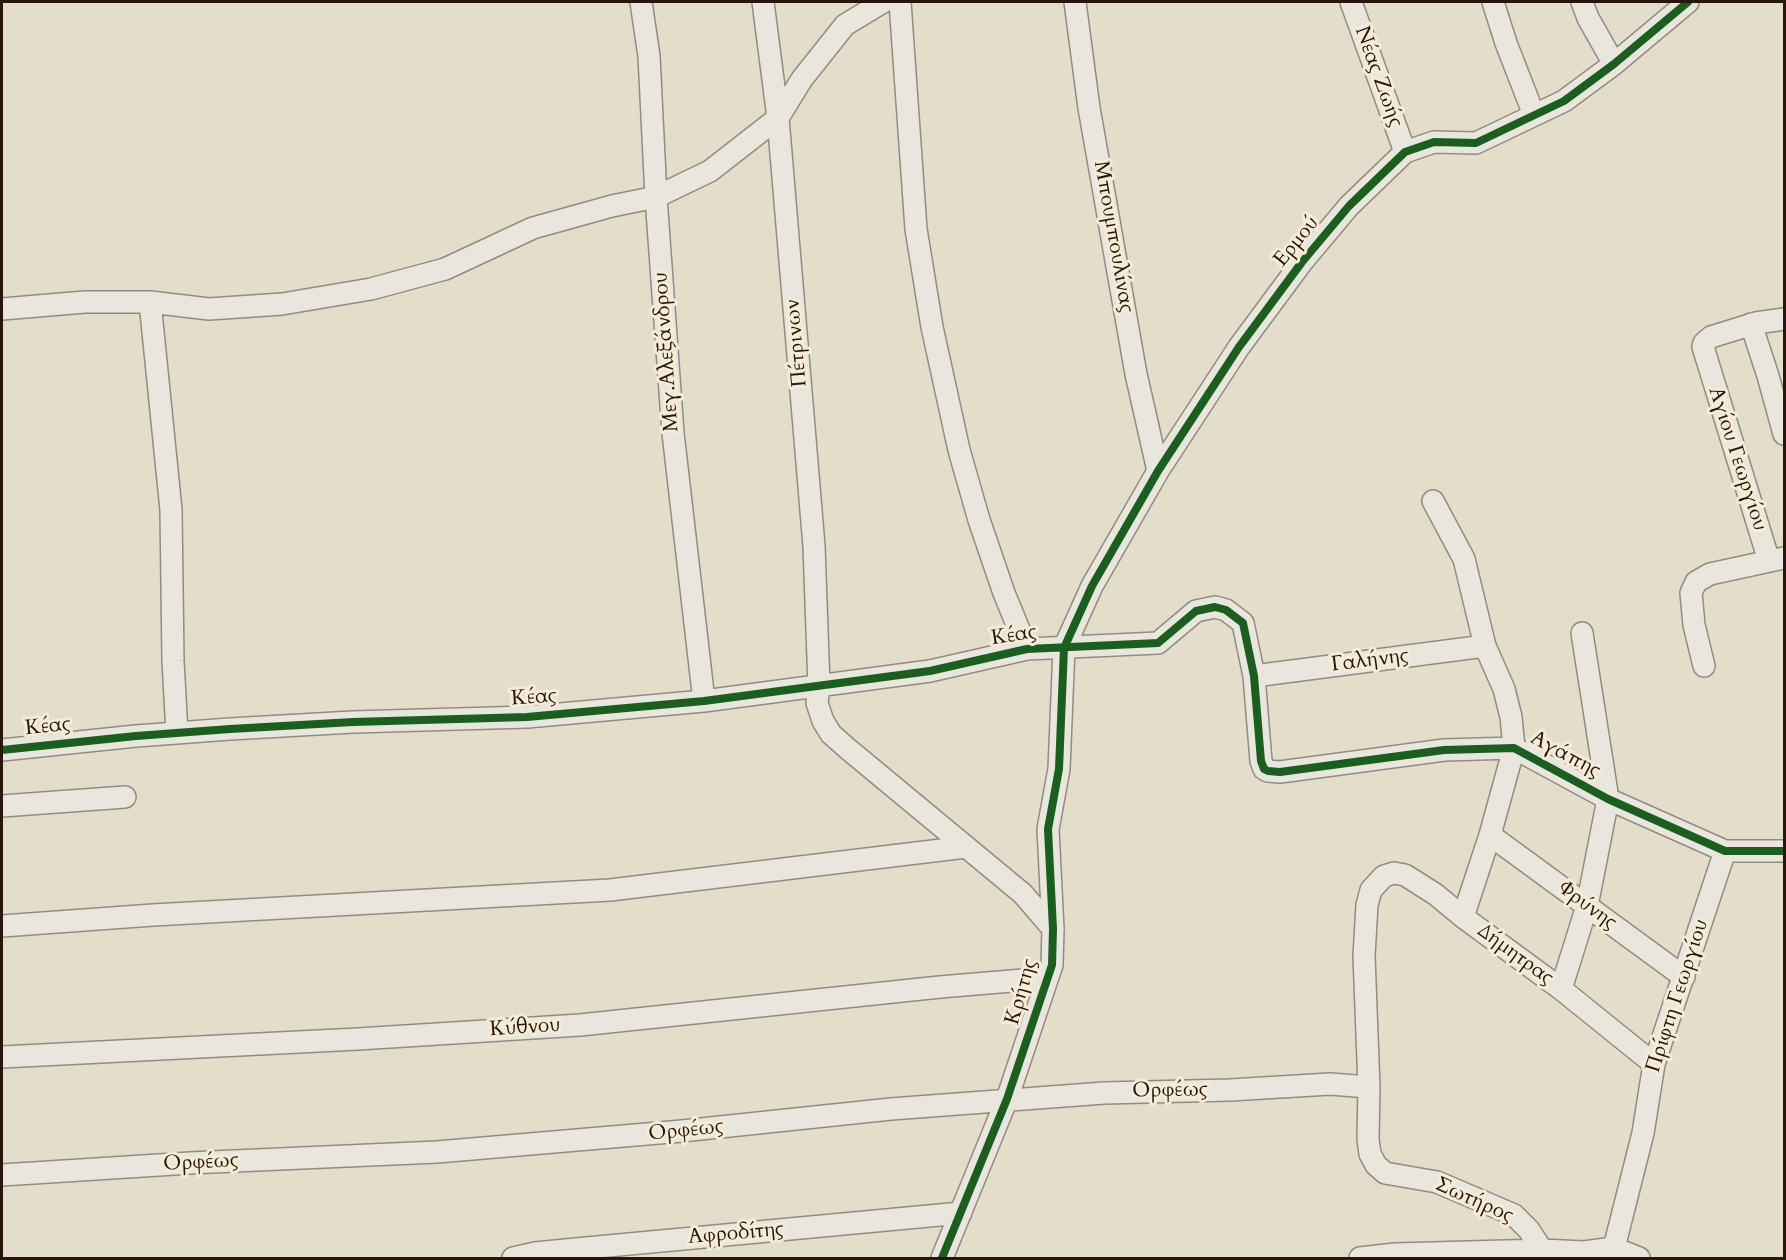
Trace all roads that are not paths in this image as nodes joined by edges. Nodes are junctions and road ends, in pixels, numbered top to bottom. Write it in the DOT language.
graph roads {
  1 [pos="640,2"];
  2 [pos="764,2"];
  3 [pos="883,2"];
  4 [pos="900,2"];
  5 [pos="1075,2"];
  6 [pos="1351,2"];
  7 [pos="1493,2"];
  8 [pos="1582,2"];
  9 [pos="1683,3"];
  10 [pos="1614,64"];
  11 [pos="1534,116"];
  12 [pos="778,118"];
  13 [pos="1405,152"];
  14 [pos="656,197"];
  15 [pos="150,302"];
  16 [pos="2,309"];
  17 [pos="1785,319"];
  18 [pos="1751,324"];
  19 [pos="1785,434"];
  20 [pos="1158,471"];
  21 [pos="1432,501"];
  22 [pos="1777,560"];
  23 [pos="1582,633"];
  24 [pos="1485,646"];
  25 [pos="1064,648"];
  26 [pos="1027,649"];
  27 [pos="1704,666"];
  28 [pos="1254,676"];
  29 [pos="819,686"];
  30 [pos="704,701"];
  31 [pos="177,733"];
  32 [pos="1514,748"];
  33 [pos="2,750"];
  34 [pos="1280,772"];
  35 [pos="125,797"];
  36 [pos="1608,799"];
  37 [pos="2,806"];
  38 [pos="1490,835"];
  39 [pos="966,847"];
  40 [pos="1725,851"];
  41 [pos="1785,851"];
  42 [pos="1587,906"];
  43 [pos="1463,917"];
  44 [pos="2,926"];
  45 [pos="1053,929"];
  46 [pos="1684,977"];
  47 [pos="1047,978"];
  48 [pos="1561,988"];
  49 [pos="2,1057"];
  50 [pos="1654,1064"];
  51 [pos="1370,1087"];
  52 [pos="1007,1099"];
  53 [pos="2,1175"];
  54 [pos="960,1213"];
  55 [pos="1614,1248"];
  56 [pos="1542,1254"];
  57 [pos="1585,1255"];
  58 [pos="513,1258"];
  59 [pos="942,1258"];
  60 [pos="1360,1258"];
  61 [pos="1639,1258"];
  1 -- 14 [label="street, Μεγ.Αλεξάνδρου"];
  2 -- 12 [label="street, Πέτρινων"];
  3 -- 12 [label="street"];
  4 -- 26 [label="street"];
  5 -- 20 [label="street, Μπουμπουλίνας"];
  6 -- 13 [label="street, Νέας Ζωής"];
  7 -- 11 [label="street"];
  8 -- 10 [label="street"];
  9 -- 10 [label="street, Ερμού"];
  10 -- 11 [label="street, Ερμού"];
  11 -- 13 [label="street, Ερμού"];
  12 -- 14 [label="street"];
  12 -- 29 [label="street, Πέτρινων"];
  13 -- 20 [label="street, Ερμού"];
  14 -- 15 [label="street"];
  14 -- 30 [label="street, Μεγ.Αλεξάνδρου"];
  15 -- 16 [label="street"];
  15 -- 31 [label="street"];
  17 -- 18 [label="street"];
  18 -- 19 [label="street"];
  18 -- 22 [label="street, Αγίου Γεωργίου"];
  20 -- 25 [label="street, Ερμού"];
  21 -- 24 [label="street"];
  22 -- 27 [label="street"];
  23 -- 36 [label="street"];
  24 -- 28 [label="street, Γαλήνης"];
  24 -- 32 [label="street"];
  25 -- 26 [label="street, Κέας"];
  25 -- 28 [label="street, Κέας"];
  25 -- 45 [label="street, Κρήτης"];
  26 -- 29 [label="street, Κέας"];
  28 -- 34 [label="street, Κέας"];
  29 -- 30 [label="street, Κέας"];
  29 -- 39 [label="street, Πέτρινων"];
  30 -- 31 [label="street, Κέας"];
  31 -- 33 [label="street, Κέας"];
  32 -- 34 [label="street, Αγάπης"];
  32 -- 36 [label="street, Αγάπης"];
  32 -- 38 [label="street"];
  35 -- 37 [label="street"];
  36 -- 40 [label="street, Αγάπης"];
  36 -- 42 [label="street"];
  38 -- 42 [label="street, Φρύνης"];
  38 -- 43 [label="street"];
  39 -- 44 [label="street"];
  39 -- 45 [label="street, Πέτρινων"];
  40 -- 41 [label="street, Αγάπης"];
  40 -- 46 [label="street, Πρίφτη Γεωργίου"];
  42 -- 46 [label="street, Φρύνης"];
  42 -- 48 [label="street"];
  43 -- 48 [label="street, Δήμητρας"];
  43 -- 51 [label="street, Δήμητρας"];
  45 -- 47 [label="street, Κρήτης"];
  46 -- 50 [label="street, Πρίφτη Γεωργίου"];
  47 -- 49 [label="street, Κύθνου"];
  47 -- 52 [label="street, Κρήτης"];
  48 -- 50 [label="street, Δήμητρας"];
  50 -- 55 [label="street, Πρίφτη Γεωργίου"];
  51 -- 52 [label="street, Ορφέως"];
  51 -- 56 [label="street, Σωτήρος"];
  52 -- 53 [label="street, Ορφέως"];
  52 -- 54 [label="street, Κρήτης"];
  54 -- 58 [label="street, Αφροδίτης"];
  54 -- 59 [label="street, Κρήτης"];
  55 -- 57 [label="street"];
  55 -- 61 [label="street"];
  56 -- 57 [label="street"];
  56 -- 60 [label="street"];
}
